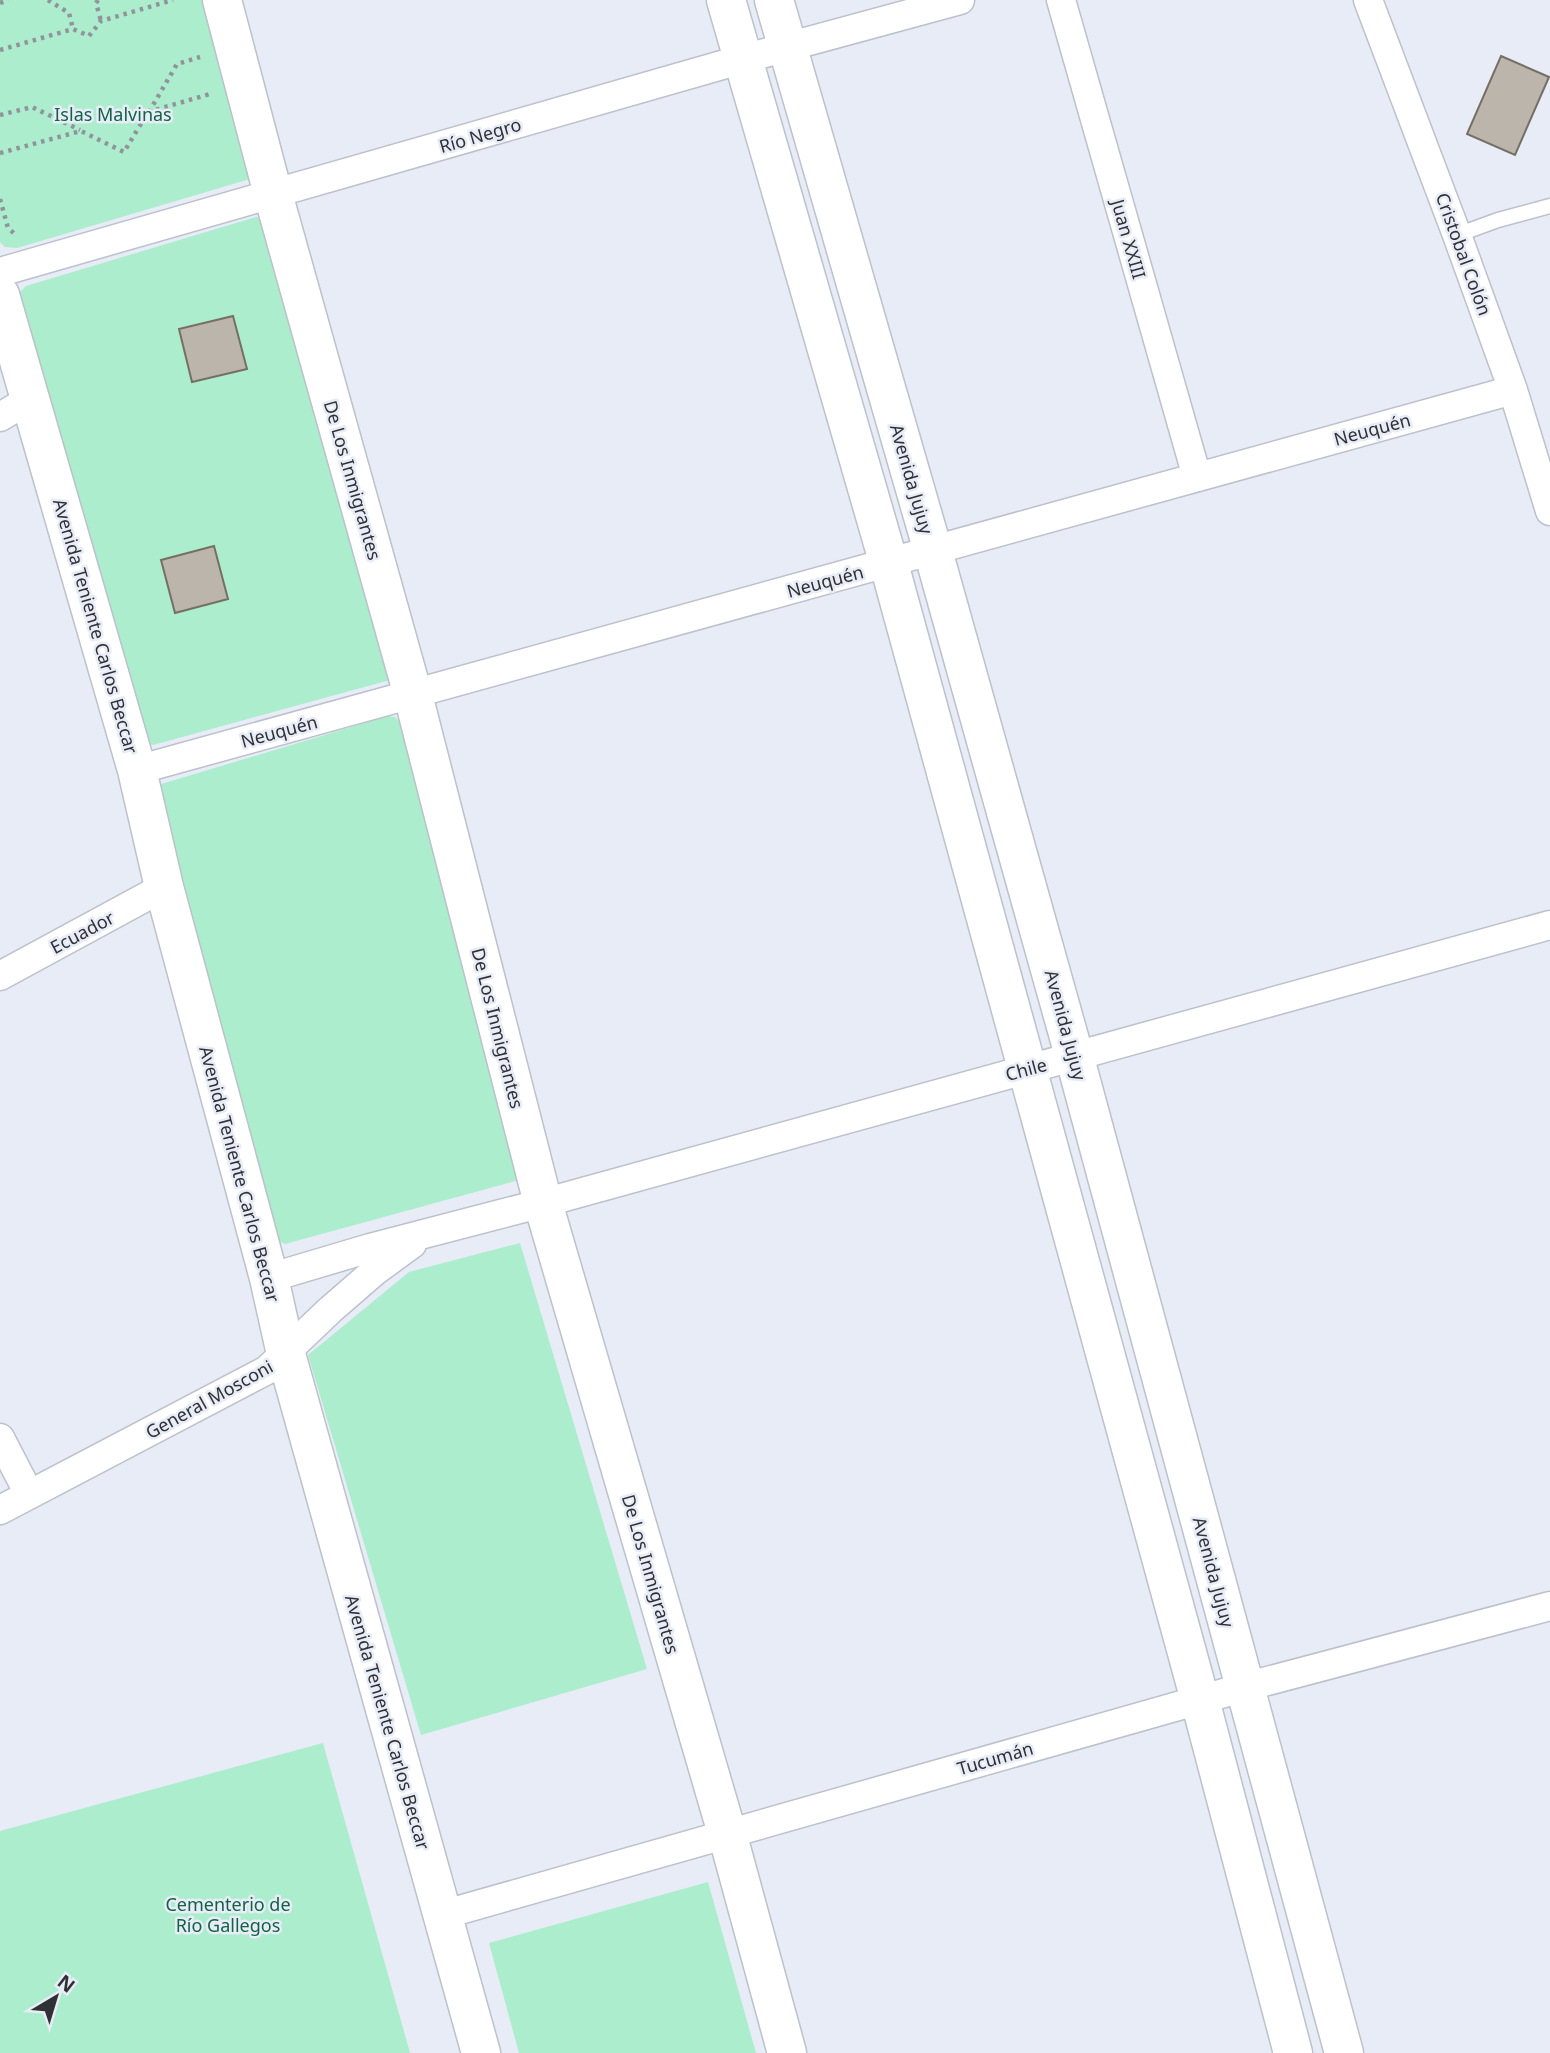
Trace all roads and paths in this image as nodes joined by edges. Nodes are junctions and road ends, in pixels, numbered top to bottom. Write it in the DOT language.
graph roads {
  1 [pos="8,0"];
  2 [pos="48,0"];
  3 [pos="98,0"];
  4 [pos="173,0"];
  5 [pos="222,0"];
  6 [pos="726,0"];
  7 [pos="774,0"];
  8 [pos="960,0"];
  9 [pos="1061,0"];
  10 [pos="1368,0"];
  11 [pos="0,3"];
  12 [pos="101,21"];
  13 [pos="73,29"];
  14 [pos="788,48"];
  15 [pos="0,50"];
  16 [pos="211,54"];
  17 [pos="743,59"];
  18 [pos="246,89"];
  19 [pos="148,112"];
  20 [pos="0,115"];
  21 [pos="81,131"];
  22 [pos="0,153"];
  23 [pos="273,194"];
  24 [pos="0,199"];
  25 [pos="1550,206"];
  26 [pos="1457,235"];
  27 [pos="18,236"];
  28 [pos="0,272"];
  29 [pos="0,295"];
  30 [pos="1513,390"];
  31 [pos="15,408"];
  32 [pos="1197,477"];
  33 [pos="1550,511"];
  34 [pos="933,551"];
  35 [pos="889,564"];
  36 [pos="413,695"];
  37 [pos="137,770"];
  38 [pos="164,887"];
  39 [pos="1550,925"];
  40 [pos="0,976"];
  41 [pos="1074,1055"];
  42 [pos="1026,1069"];
  43 [pos="542,1203"];
  44 [pos="430,1233"];
  45 [pos="269,1278"];
  46 [pos="286,1354"];
  47 [pos="0,1437"];
  48 [pos="29,1494"];
  49 [pos="0,1510"];
  50 [pos="1550,1606"];
  51 [pos="1245,1687"];
  52 [pos="1200,1700"];
  53 [pos="727,1833"];
  54 [pos="442,1915"];
  55 [pos="481,2053"];
  56 [pos="787,2053"];
  57 [pos="1293,2053"];
  58 [pos="1344,2053"];
  1 -- 11 [label="path"];
  2 -- 13 [label="path"];
  3 -- 12 [label="path"];
  4 -- 12 [label="path"];
  5 -- 18 [label="street, De Los Inmigrantes"];
  6 -- 17 [label="street"];
  7 -- 14 [label="street, Avenida Jujuy"];
  8 -- 14 [label="street, Río Negro"];
  9 -- 32 [label="street, Juan XXIII"];
  10 -- 26 [label="street, Cristobal Colón"];
  12 -- 13 [label="path"];
  13 -- 15 [label="path"];
  14 -- 17 [label="street, Río Negro"];
  14 -- 34 [label="street, Avenida Jujuy"];
  16 -- 19 [label="path"];
  17 -- 23 [label="street, Río Negro"];
  17 -- 35 [label="street"];
  18 -- 19 [label="path"];
  18 -- 23 [label="street, De Los Inmigrantes"];
  19 -- 21 [label="path"];
  20 -- 21 [label="path"];
  21 -- 22 [label="path"];
  23 -- 28 [label="street, Río Negro"];
  23 -- 36 [label="street, De Los Inmigrantes"];
  24 -- 27 [label="path"];
  25 -- 26 [label="lane"];
  26 -- 30 [label="street, Cristobal Colón"];
  29 -- 31 [label="street, Avenida Teniente Carlos Beccar"];
  30 -- 32 [label="street, Neuquén"];
  30 -- 33 [label="street, Cristobal Colón"];
  31 -- 37 [label="street, Avenida Teniente Carlos Beccar"];
  32 -- 34 [label="street, Neuquén"];
  34 -- 35 [label="street, Neuquén"];
  34 -- 41 [label="street, Avenida Jujuy"];
  35 -- 36 [label="street, Neuquén"];
  35 -- 42 [label="street"];
  36 -- 37 [label="street, Neuquén"];
  36 -- 43 [label="street, De Los Inmigrantes"];
  37 -- 38 [label="street, Avenida Teniente Carlos Beccar"];
  38 -- 40 [label="street, Ecuador"];
  38 -- 45 [label="street, Avenida Teniente Carlos Beccar"];
  39 -- 41 [label="street, Chile"];
  41 -- 42 [label="street, Chile"];
  41 -- 51 [label="street, Avenida Jujuy"];
  42 -- 43 [label="street, Chile"];
  42 -- 52 [label="street"];
  43 -- 44 [label="street, General Mosconi"];
  43 -- 53 [label="street, De Los Inmigrantes"];
  44 -- 45 [label="street, General Mosconi"];
  44 -- 46 [label="street, General Mosconi"];
  45 -- 46 [label="street, Avenida Teniente Carlos Beccar"];
  46 -- 48 [label="street, General Mosconi"];
  46 -- 54 [label="street, Avenida Teniente Carlos Beccar"];
  47 -- 48 [label="street"];
  48 -- 49 [label="street, General Mosconi"];
  50 -- 51 [label="street, Tucumán"];
  51 -- 52 [label="street, Tucumán"];
  51 -- 58 [label="street, Avenida Jujuy"];
  52 -- 53 [label="street, Tucumán"];
  52 -- 57 [label="street"];
  53 -- 54 [label="street, Tucumán"];
  53 -- 56 [label="street, De Los Inmigrantes"];
  54 -- 55 [label="street, Avenida Teniente Carlos Beccar"];
}
